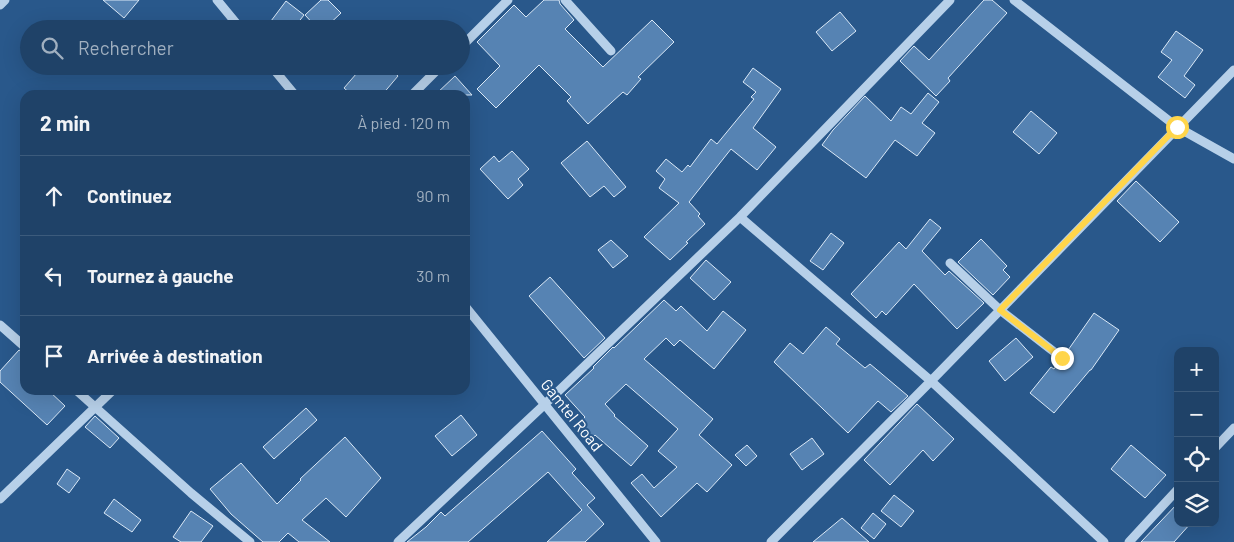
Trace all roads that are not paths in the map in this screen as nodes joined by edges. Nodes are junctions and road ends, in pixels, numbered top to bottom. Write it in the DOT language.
graph roads {
  1 [pos="5,0"];
  2 [pos="218,0"];
  3 [pos="508,0"];
  4 [pos="565,0"];
  5 [pos="950,0"];
  6 [pos="1014,0"];
  7 [pos="0,5"];
  8 [pos="234,20"];
  9 [pos="470,38"];
  10 [pos="611,51"];
  11 [pos="1234,70"];
  12 [pos="278,75"];
  13 [pos="432,75"];
  14 [pos="291,90"];
  15 [pos="417,90"];
  16 [pos="1177,127"];
  17 [pos="1234,159"];
  18 [pos="740,216"];
  19 [pos="950,263"];
  20 [pos="1000,310"];
  21 [pos="470,312"];
  22 [pos="0,325"];
  23 [pos="20,343"];
  24 [pos="1062,358"];
  25 [pos="931,381"];
  26 [pos="82,395"];
  27 [pos="108,395"];
  28 [pos="544,405"];
  29 [pos="96,407"];
  30 [pos="1234,428"];
  31 [pos="1219,444"];
  32 [pos="1174,493"];
  33 [pos="0,499"];
  34 [pos="250,542"];
  35 [pos="398,542"];
  36 [pos="656,542"];
  37 [pos="771,542"];
  38 [pos="1104,542"];
  39 [pos="1129,542"];
  1 -- 7 [label="street"];
  2 -- 8 [label="street"];
  3 -- 9 [label="street"];
  4 -- 10 [label="street"];
  5 -- 18 [label="street"];
  6 -- 16 [label="street"];
  11 -- 16 [label="street"];
  12 -- 14 [label="street"];
  13 -- 15 [label="street"];
  16 -- 17 [label="street"];
  16 -- 20 [label="street"];
  18 -- 25 [label="street"];
  18 -- 28 [label="street"];
  19 -- 20 [label="street"];
  20 -- 24 [label="street"];
  20 -- 25 [label="street"];
  21 -- 28 [label="street, Gamtel Road"];
  22 -- 23 [label="street"];
  25 -- 37 [label="street"];
  25 -- 38 [label="street"];
  26 -- 29 [label="street"];
  27 -- 29 [label="street"];
  28 -- 35 [label="street"];
  28 -- 36 [label="street, Gamtel Road"];
  29 -- 33 [label="street"];
  29 -- 34 [label="street"];
  30 -- 31 [label="street"];
  32 -- 39 [label="street"];
}
